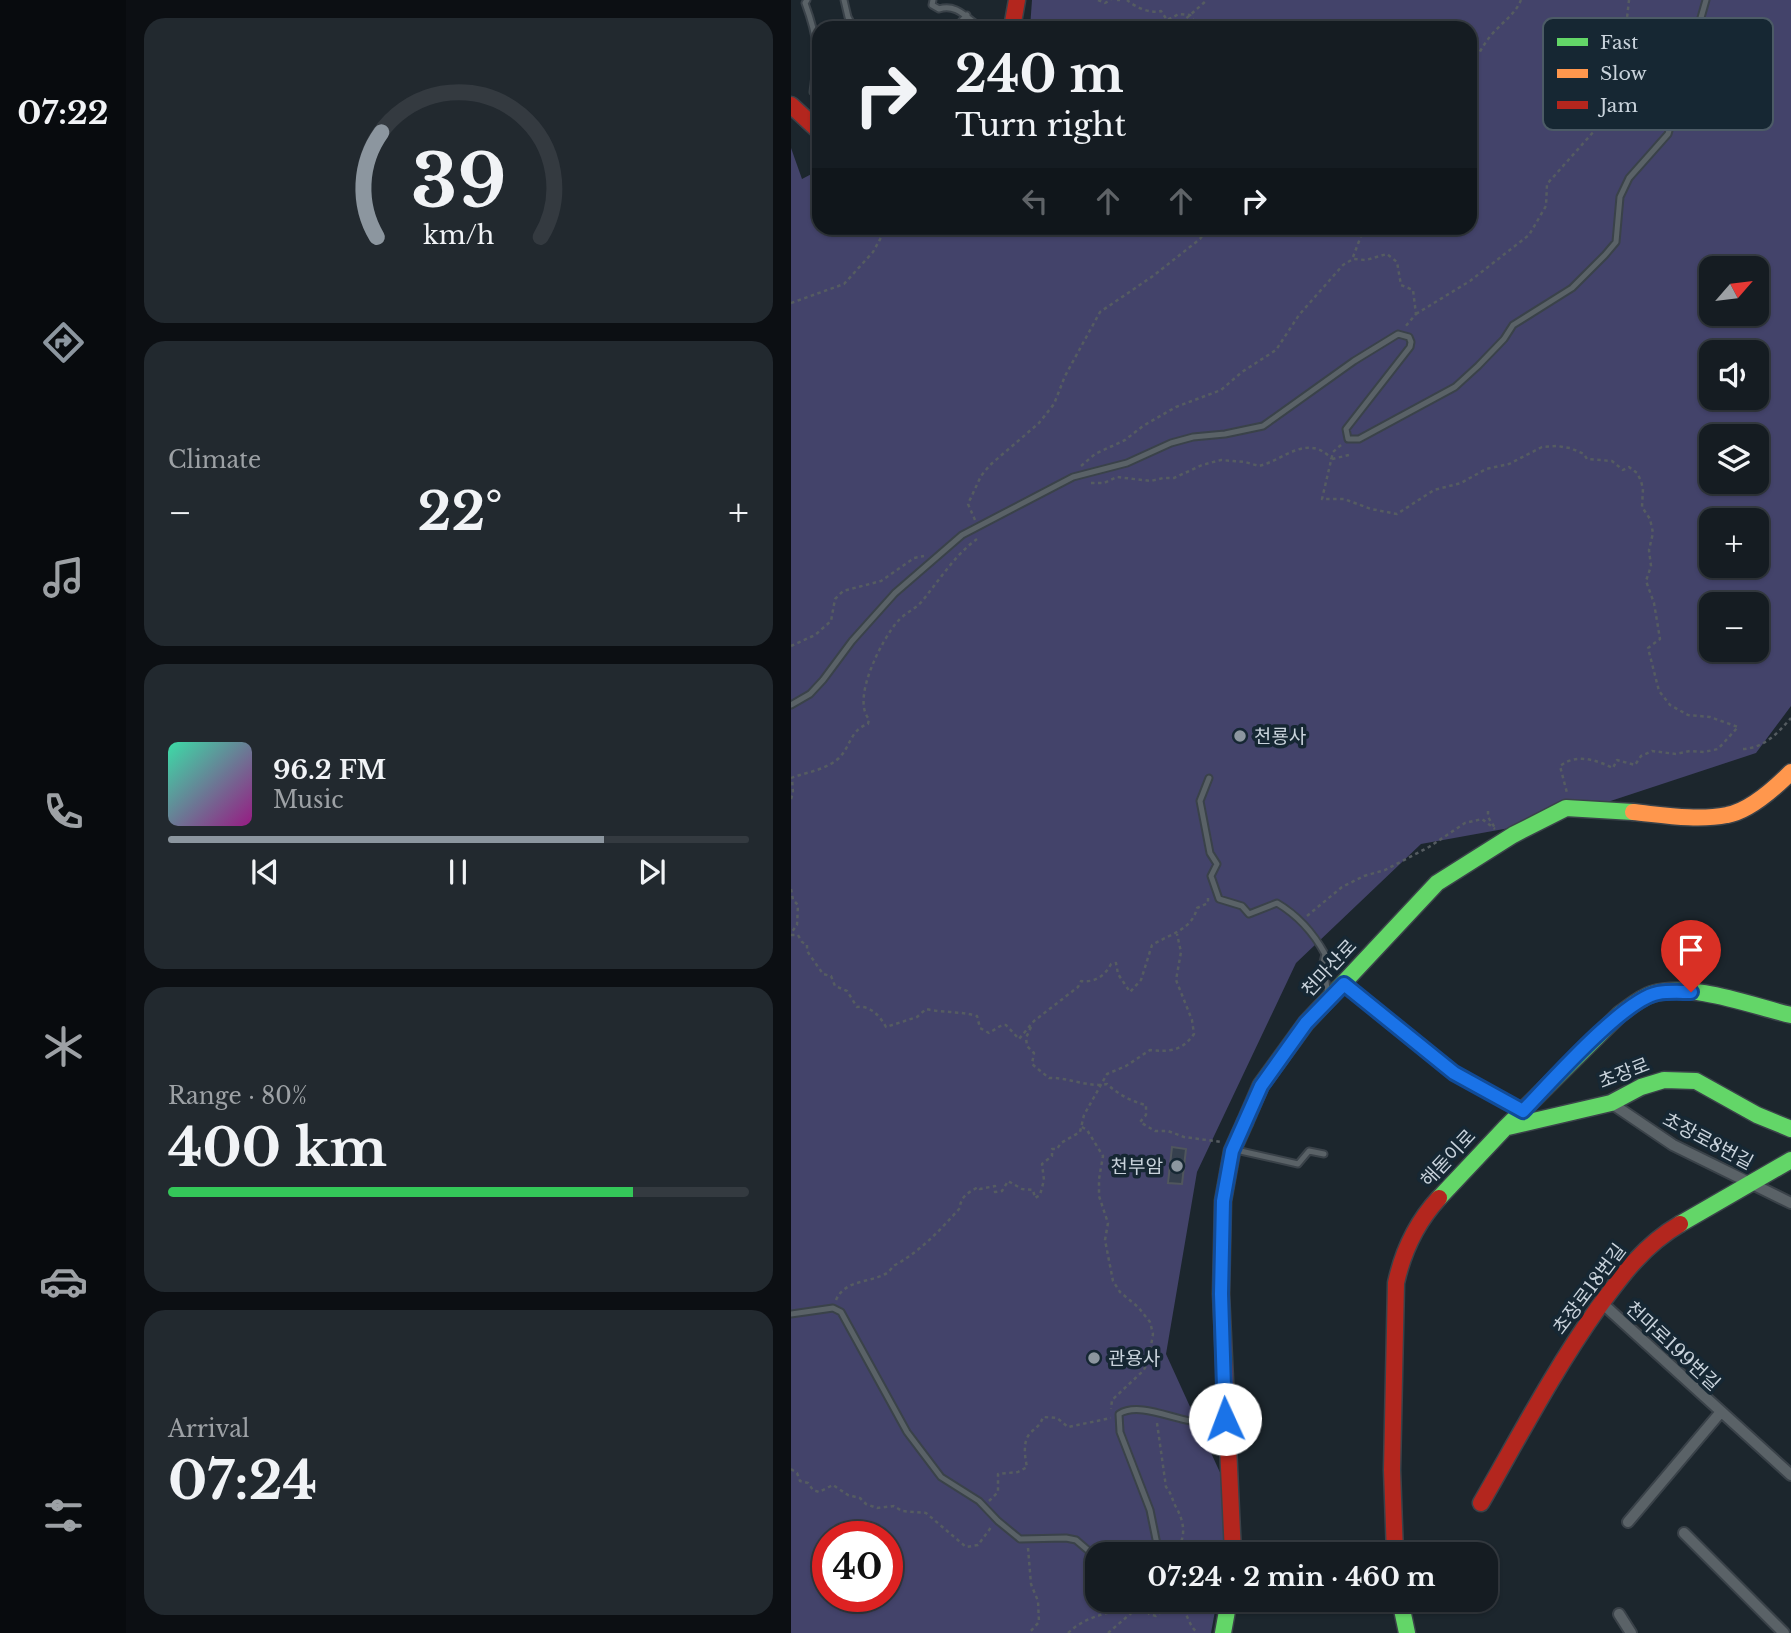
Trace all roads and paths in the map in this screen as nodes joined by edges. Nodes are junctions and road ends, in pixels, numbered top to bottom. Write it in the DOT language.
graph roads {
  1 [pos="807,0"];
  2 [pos="844,0"];
  3 [pos="933,0"];
  4 [pos="1017,0"];
  5 [pos="1098,0"];
  6 [pos="1111,0"];
  7 [pos="1127,0"];
  8 [pos="1207,0"];
  9 [pos="1521,0"];
  10 [pos="1629,0"];
  11 [pos="1706,0"];
  12 [pos="967,15"];
  13 [pos="1188,15"];
  14 [pos="1627,18"];
  15 [pos="1699,18"];
  16 [pos="850,21"];
  17 [pos="961,21"];
  18 [pos="972,21"];
  19 [pos="1013,21"];
  20 [pos="1183,21"];
  21 [pos="1193,21"];
  22 [pos="812,22"];
  23 [pos="1477,57"];
  24 [pos="791,105"];
  25 [pos="812,124"];
  26 [pos="1595,130"];
  27 [pos="1669,130"];
  28 [pos="882,235"];
  29 [pos="1203,235"];
  30 [pos="1362,235"];
  31 [pos="1353,259"];
  32 [pos="791,303"];
  33 [pos="1416,314"];
  34 [pos="1398,334"];
  35 [pos="1348,439"];
  36 [pos="1349,455"];
  37 [pos="1332,459"];
  38 [pos="1073,477"];
  39 [pos="987,523"];
  40 [pos="941,553"];
  41 [pos="791,646"];
  42 [pos="791,705"];
  43 [pos="1791,718"];
  44 [pos="1743,749"];
  45 [pos="1791,772"];
  46 [pos="792,778"];
  47 [pos="1209,778"];
  48 [pos="791,799"];
  49 [pos="1571,808"];
  50 [pos="1488,811"];
  51 [pos="1215,888"];
  52 [pos="791,889"];
  53 [pos="1302,921"];
  54 [pos="791,934"];
  55 [pos="1177,934"];
  56 [pos="1344,984"];
  57 [pos="1328,1002"];
  58 [pos="1791,1014"];
  59 [pos="1031,1026"];
  60 [pos="1101,1085"];
  61 [pos="1611,1103"];
  62 [pos="1523,1111"];
  63 [pos="1081,1126"];
  64 [pos="1505,1128"];
  65 [pos="1791,1129"];
  66 [pos="1235,1145"];
  67 [pos="1324,1154"];
  68 [pos="1791,1160"];
  69 [pos="1749,1183"];
  70 [pos="1791,1203"];
  71 [pos="1603,1304"];
  72 [pos="823,1310"];
  73 [pos="791,1314"];
  74 [pos="1155,1413"];
  75 [pos="1720,1413"];
  76 [pos="1118,1417"];
  77 [pos="1108,1419"];
  78 [pos="1225,1419"];
  79 [pos="791,1469"];
  80 [pos="1791,1475"];
  81 [pos="1481,1503"];
  82 [pos="984,1505"];
  83 [pos="998,1521"];
  84 [pos="1628,1522"];
  85 [pos="1684,1533"];
  86 [pos="1028,1539"];
  87 [pos="1157,1542"];
  88 [pos="1180,1542"];
  89 [pos="1232,1542"];
  90 [pos="1395,1542"];
  91 [pos="1085,1548"];
  92 [pos="1107,1612"];
  93 [pos="1132,1612"];
  94 [pos="1187,1612"];
  95 [pos="1227,1612"];
  96 [pos="1403,1612"];
  97 [pos="1029,1633"];
  98 [pos="1068,1633"];
  99 [pos="1108,1633"];
  100 [pos="1198,1633"];
  101 [pos="1223,1633"];
  102 [pos="1407,1633"];
  103 [pos="1619,1633"];
  104 [pos="1630,1633"];
  105 [pos="1784,1633"];
  1 -- 22 [label="lane"];
  2 -- 16 [label="lane"];
  3 -- 12 [label="lane"];
  4 -- 19 [label="street"];
  5 -- 6 [label="path"];
  7 -- 13 [label="path"];
  8 -- 13 [label="path"];
  9 -- 23 [label="path"];
  10 -- 14 [label="path"];
  11 -- 15 [label="lane"];
  12 -- 17 [label="lane"];
  12 -- 18 [label="lane"];
  13 -- 20 [label="path"];
  13 -- 21 [label="path"];
  24 -- 25 [label="street"];
  26 -- 33 [label="path"];
  27 -- 35 [label="lane"];
  28 -- 32 [label="path"];
  29 -- 39 [label="path"];
  30 -- 31 [label="path"];
  31 -- 33 [label="path"];
  31 -- 38 [label="path"];
  33 -- 34 [label="path"];
  34 -- 35 [label="lane"];
  34 -- 38 [label="lane"];
  35 -- 37 [label="path"];
  36 -- 37 [label="path"];
  37 -- 38 [label="path"];
  37 -- 49 [label="path"];
  38 -- 39 [label="lane"];
  39 -- 40 [label="lane"];
  39 -- 46 [label="path"];
  40 -- 41 [label="path"];
  40 -- 42 [label="lane"];
  43 -- 44 [label="path"];
  45 -- 49 [label="street, 천마산로"];
  46 -- 48 [label="path"];
  47 -- 51 [label="lane"];
  49 -- 56 [label="street, 천마산로"];
  50 -- 53 [label="path"];
  51 -- 53 [label="lane"];
  51 -- 55 [label="path"];
  52 -- 54 [label="path"];
  53 -- 57 [label="lane"];
  54 -- 59 [label="path"];
  55 -- 59 [label="path"];
  55 -- 60 [label="path"];
  56 -- 57 [label="street, 천마산로"];
  56 -- 62 [label="lane"];
  57 -- 66 [label="street, 천마산로"];
  58 -- 62 [label="street, 해돋이로"];
  59 -- 60 [label="path"];
  60 -- 63 [label="path"];
  60 -- 66 [label="path"];
  61 -- 64 [label="street, 초장로"];
  61 -- 65 [label="street, 초장로"];
  61 -- 69 [label="street, 초장로8번길"];
  62 -- 64 [label="street, 해돋이로"];
  63 -- 72 [label="path"];
  63 -- 77 [label="path"];
  64 -- 90 [label="street, 해돋이로"];
  66 -- 67 [label="lane"];
  66 -- 78 [label="street, 천마산로"];
  68 -- 69 [label="street, 초장로18번길"];
  69 -- 70 [label="street, 초장로8번길"];
  69 -- 71 [label="street, 초장로18번길"];
  71 -- 75 [label="street, 천마로199번길"];
  71 -- 81 [label="street, 초장로18번길"];
  72 -- 73 [label="lane"];
  72 -- 82 [label="lane"];
  74 -- 76 [label="lane"];
  74 -- 78 [label="lane"];
  74 -- 88 [label="path"];
  75 -- 80 [label="street, 천마로199번길"];
  75 -- 84 [label="street, 천마로199번길"];
  76 -- 77 [label="path"];
  76 -- 87 [label="lane"];
  77 -- 82 [label="path"];
  78 -- 89 [label="street, 천마산로"];
  79 -- 83 [label="path"];
  82 -- 83 [label="lane"];
  83 -- 86 [label="lane"];
  85 -- 105 [label="street"];
  86 -- 91 [label="lane"];
  86 -- 97 [label="path"];
  92 -- 98 [label="path"];
  93 -- 99 [label="path"];
  94 -- 100 [label="path"];
  95 -- 101 [label="street"];
  96 -- 102 [label="street"];
  103 -- 104 [label="street"];
}
